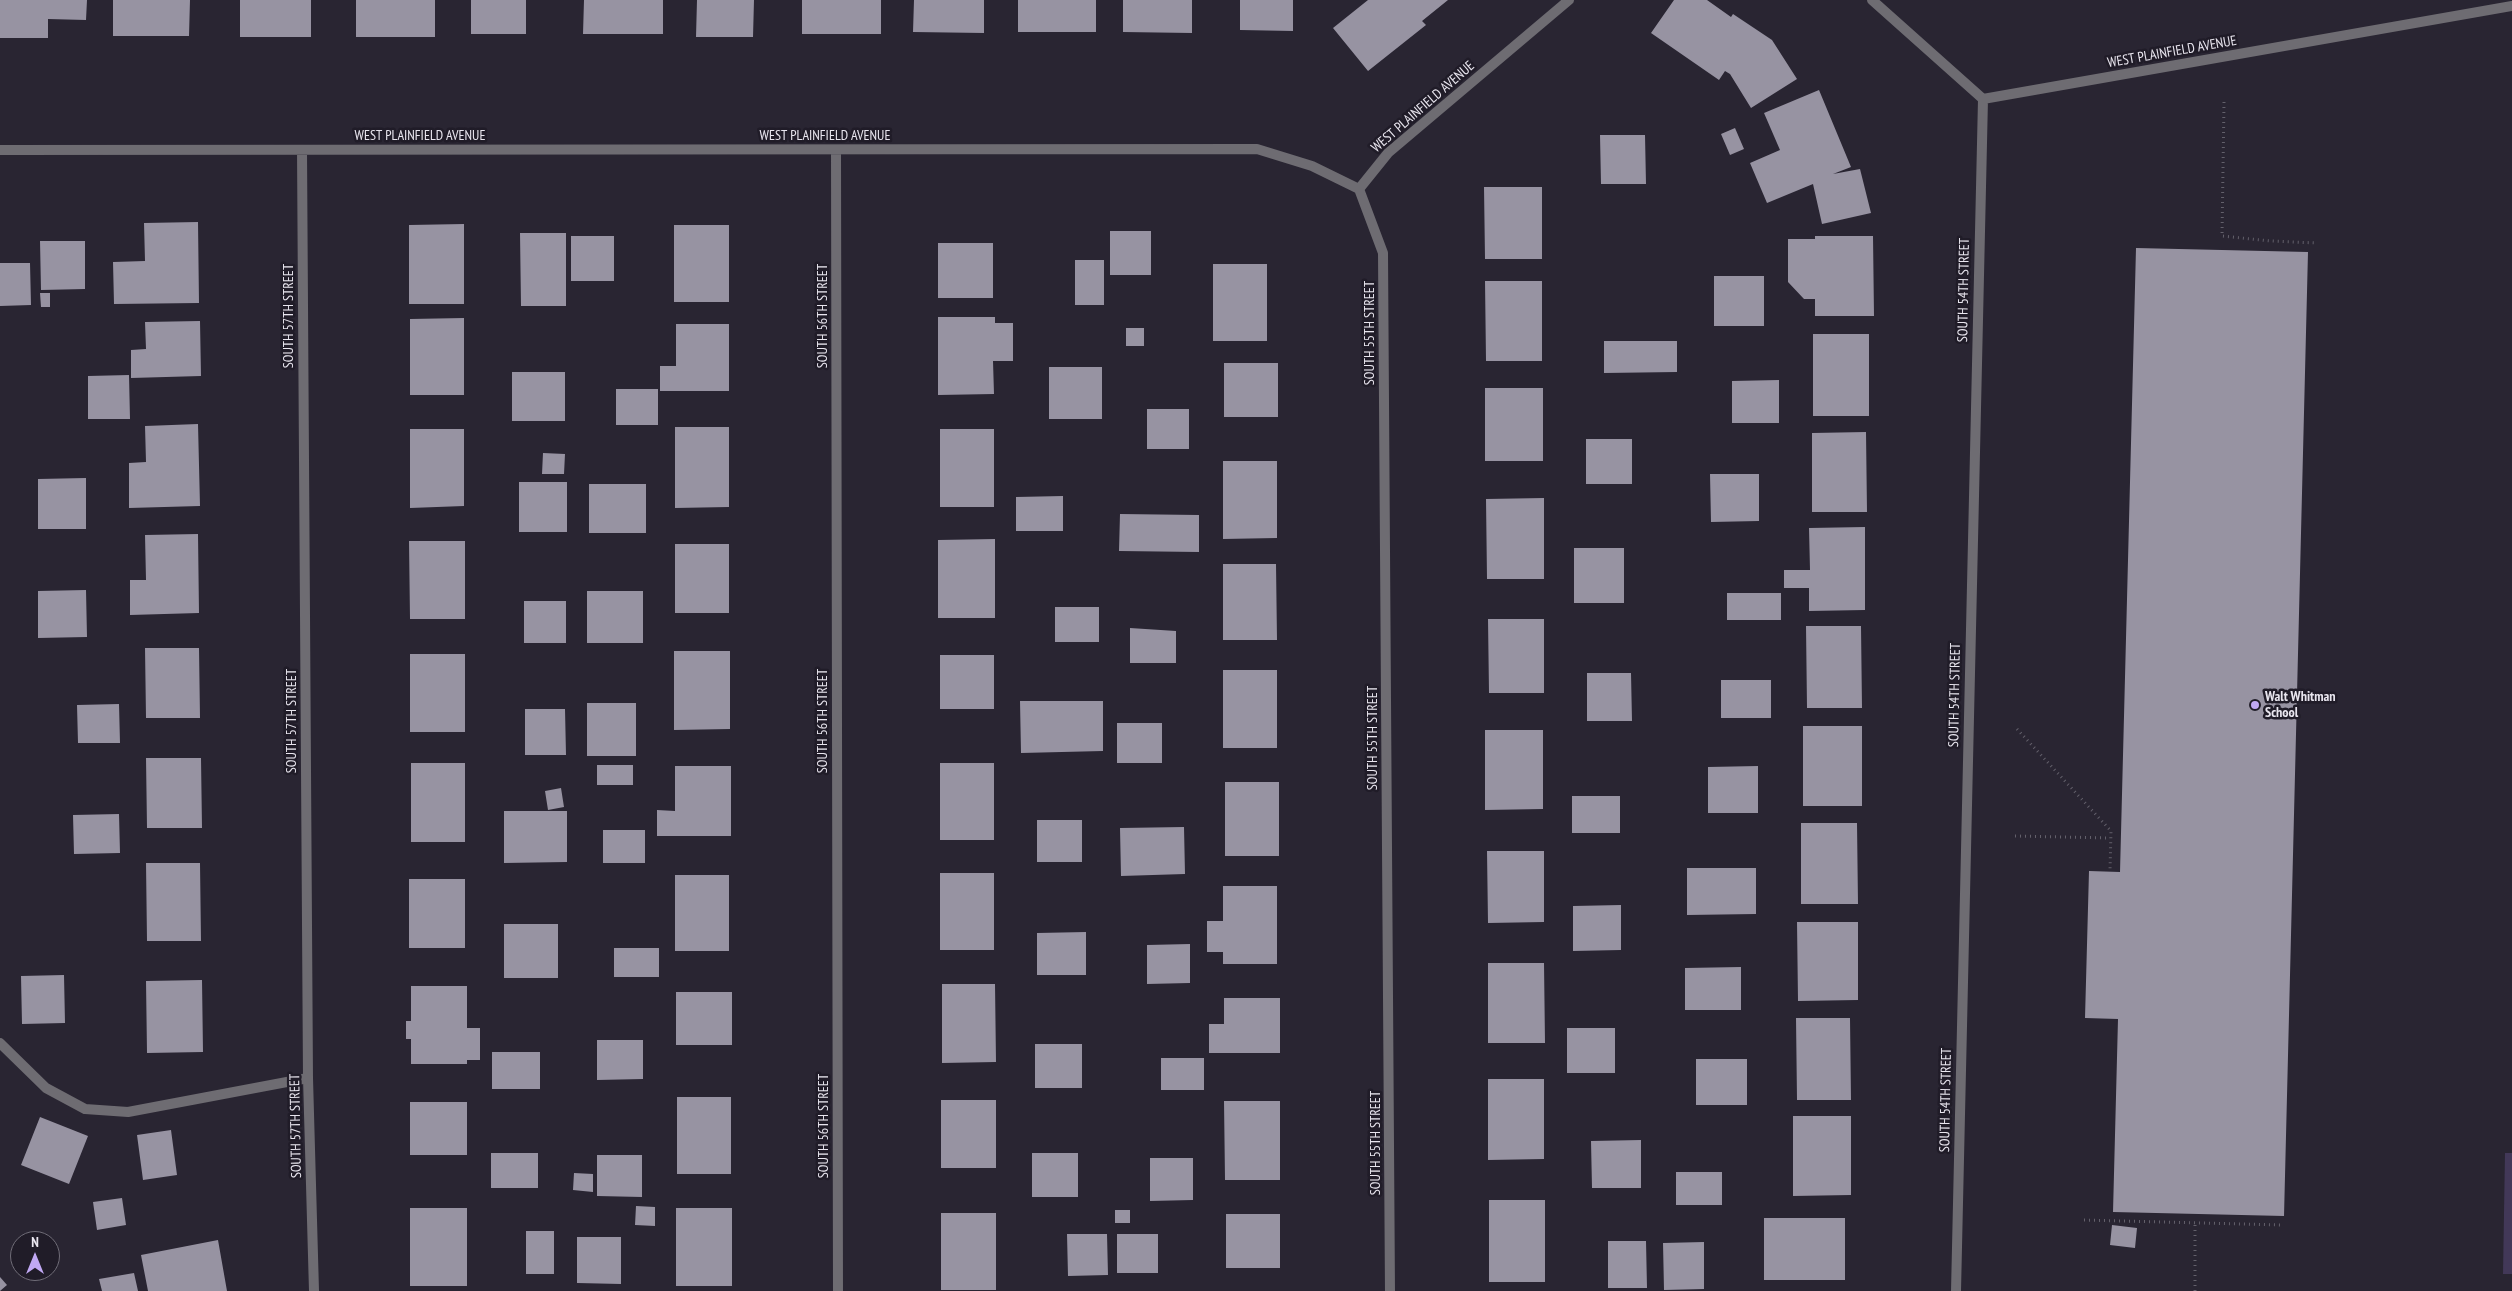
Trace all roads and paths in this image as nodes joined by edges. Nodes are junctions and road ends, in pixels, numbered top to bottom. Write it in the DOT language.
graph roads {
  1 [pos="1569,0"];
  2 [pos="1872,0"];
  3 [pos="2512,6"];
  4 [pos="1982,99"];
  5 [pos="2224,102"];
  6 [pos="0,150"];
  7 [pos="302,150"];
  8 [pos="836,150"];
  9 [pos="1359,189"];
  10 [pos="2317,243"];
  11 [pos="2017,729"];
  12 [pos="2014,836"];
  13 [pos="2110,838"];
  14 [pos="2110,871"];
  15 [pos="0,1044"];
  16 [pos="308,1078"];
  17 [pos="2084,1220"];
  18 [pos="2195,1223"];
  19 [pos="2283,1226"];
  20 [pos="314,1291"];
  21 [pos="838,1291"];
  22 [pos="1390,1291"];
  23 [pos="1956,1291"];
  24 [pos="2195,1291"];
  1 -- 9 [label="street, WEST PLAINFIELD AVENUE"];
  2 -- 4 [label="street"];
  3 -- 4 [label="street, WEST PLAINFIELD AVENUE"];
  4 -- 23 [label="street, SOUTH 54TH STREET"];
  5 -- 10 [label="path"];
  6 -- 7 [label="street, WEST PLAINFIELD AVENUE"];
  7 -- 8 [label="street, WEST PLAINFIELD AVENUE"];
  7 -- 16 [label="street, SOUTH 57TH STREET"];
  8 -- 9 [label="street, WEST PLAINFIELD AVENUE"];
  8 -- 21 [label="street, SOUTH 56TH STREET"];
  9 -- 22 [label="street, SOUTH 55TH STREET"];
  11 -- 13 [label="path"];
  12 -- 13 [label="path"];
  13 -- 14 [label="path"];
  15 -- 16 [label="street"];
  16 -- 20 [label="street, SOUTH 57TH STREET"];
  17 -- 18 [label="path"];
  18 -- 19 [label="path"];
  18 -- 24 [label="path"];
}
